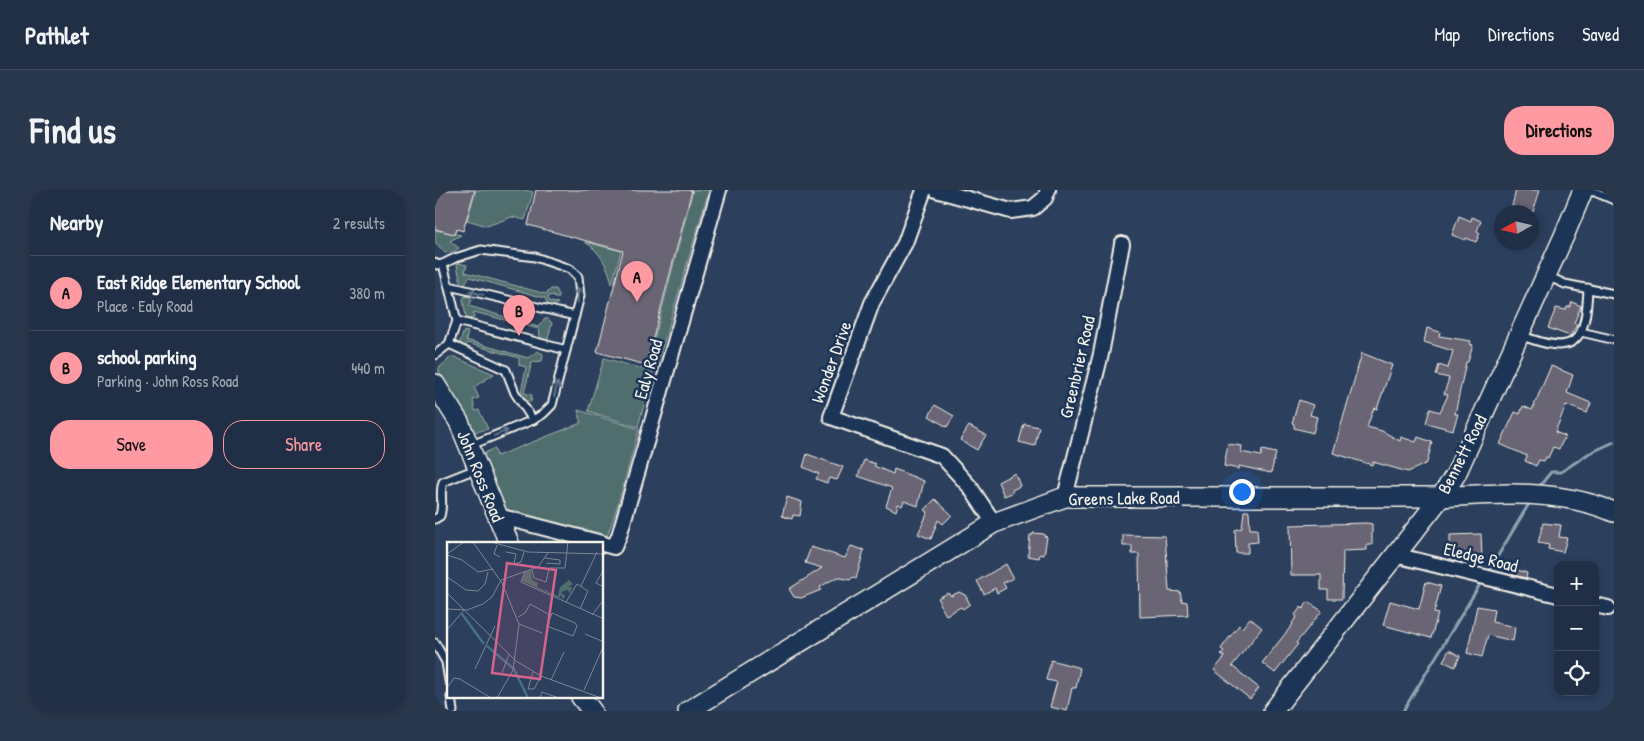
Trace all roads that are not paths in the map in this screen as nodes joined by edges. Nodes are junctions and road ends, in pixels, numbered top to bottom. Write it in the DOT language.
graph roads {
  1 [pos="719,190"];
  2 [pos="925,190"];
  3 [pos="936,190"];
  4 [pos="1047,190"];
  5 [pos="1583,190"];
  6 [pos="1614,200"];
  7 [pos="1122,244"];
  8 [pos="439,264"];
  9 [pos="1546,275"];
  10 [pos="449,286"];
  11 [pos="1588,288"];
  12 [pos="1614,294"];
  13 [pos="575,316"];
  14 [pos="457,321"];
  15 [pos="1581,332"];
  16 [pos="1519,334"];
  17 [pos="1611,339"];
  18 [pos="449,344"];
  19 [pos="566,350"];
  20 [pos="435,355"];
  21 [pos="435,384"];
  22 [pos="533,420"];
  23 [pos="469,446"];
  24 [pos="478,468"];
  25 [pos="1065,497"];
  26 [pos="1441,497"];
  27 [pos="1614,512"];
  28 [pos="498,516"];
  29 [pos="435,519"];
  30 [pos="994,523"];
  31 [pos="508,542"];
  32 [pos="595,542"];
  33 [pos="604,544"];
  34 [pos="1395,555"];
  35 [pos="1554,594"];
  36 [pos="435,642"];
  37 [pos="447,668"];
  38 [pos="451,698"];
  39 [pos="582,698"];
  40 [pos="453,711"];
  41 [pos="592,711"];
  42 [pos="688,711"];
  43 [pos="1273,711"];
  1 -- 33 [label="street, Ealy Road"];
  2 -- 30 [label="street, Wonder Drive"];
  3 -- 4 [label="street"];
  5 -- 6 [label="lane"];
  5 -- 9 [label="street, Bennett Road"];
  7 -- 25 [label="street, Greenbrier Road"];
  8 -- 10 [label="lane"];
  13 -- 8 [label="lane, one-way"];
  9 -- 11 [label="lane"];
  9 -- 16 [label="street, Bennett Road"];
  13 -- 10 [label="lane, one-way"];
  10 -- 14 [label="lane"];
  11 -- 12 [label="lane"];
  11 -- 15 [label="lane"];
  13 -- 19 [label="lane"];
  14 -- 18 [label="lane"];
  14 -- 19 [label="lane"];
  15 -- 16 [label="lane"];
  15 -- 17 [label="lane"];
  16 -- 26 [label="street, Bennett Road"];
  18 -- 20 [label="lane"];
  18 -- 22 [label="lane"];
  22 -- 19 [label="lane, one-way"];
  21 -- 23 [label="street, John Ross Road"];
  23 -- 22 [label="lane, one-way"];
  23 -- 24 [label="street, John Ross Road"];
  24 -- 28 [label="street, John Ross Road"];
  24 -- 29 [label="lane"];
  25 -- 26 [label="street, Greens Lake Road"];
  25 -- 30 [label="street, Greens Lake Road"];
  26 -- 27 [label="street, Greens Lake Road"];
  26 -- 34 [label="street, Bennett Road"];
  28 -- 31 [label="street, John Ross Road"];
  28 -- 32 [label="street, Ealy Road"];
  30 -- 42 [label="street, Greens Lake Road"];
  34 -- 35 [label="street, Eledge Road"];
  34 -- 43 [label="street, Bennett Road"];
  36 -- 37 [label="lane"];
  38 -- 40 [label="lane"];
  39 -- 41 [label="street"];
}
